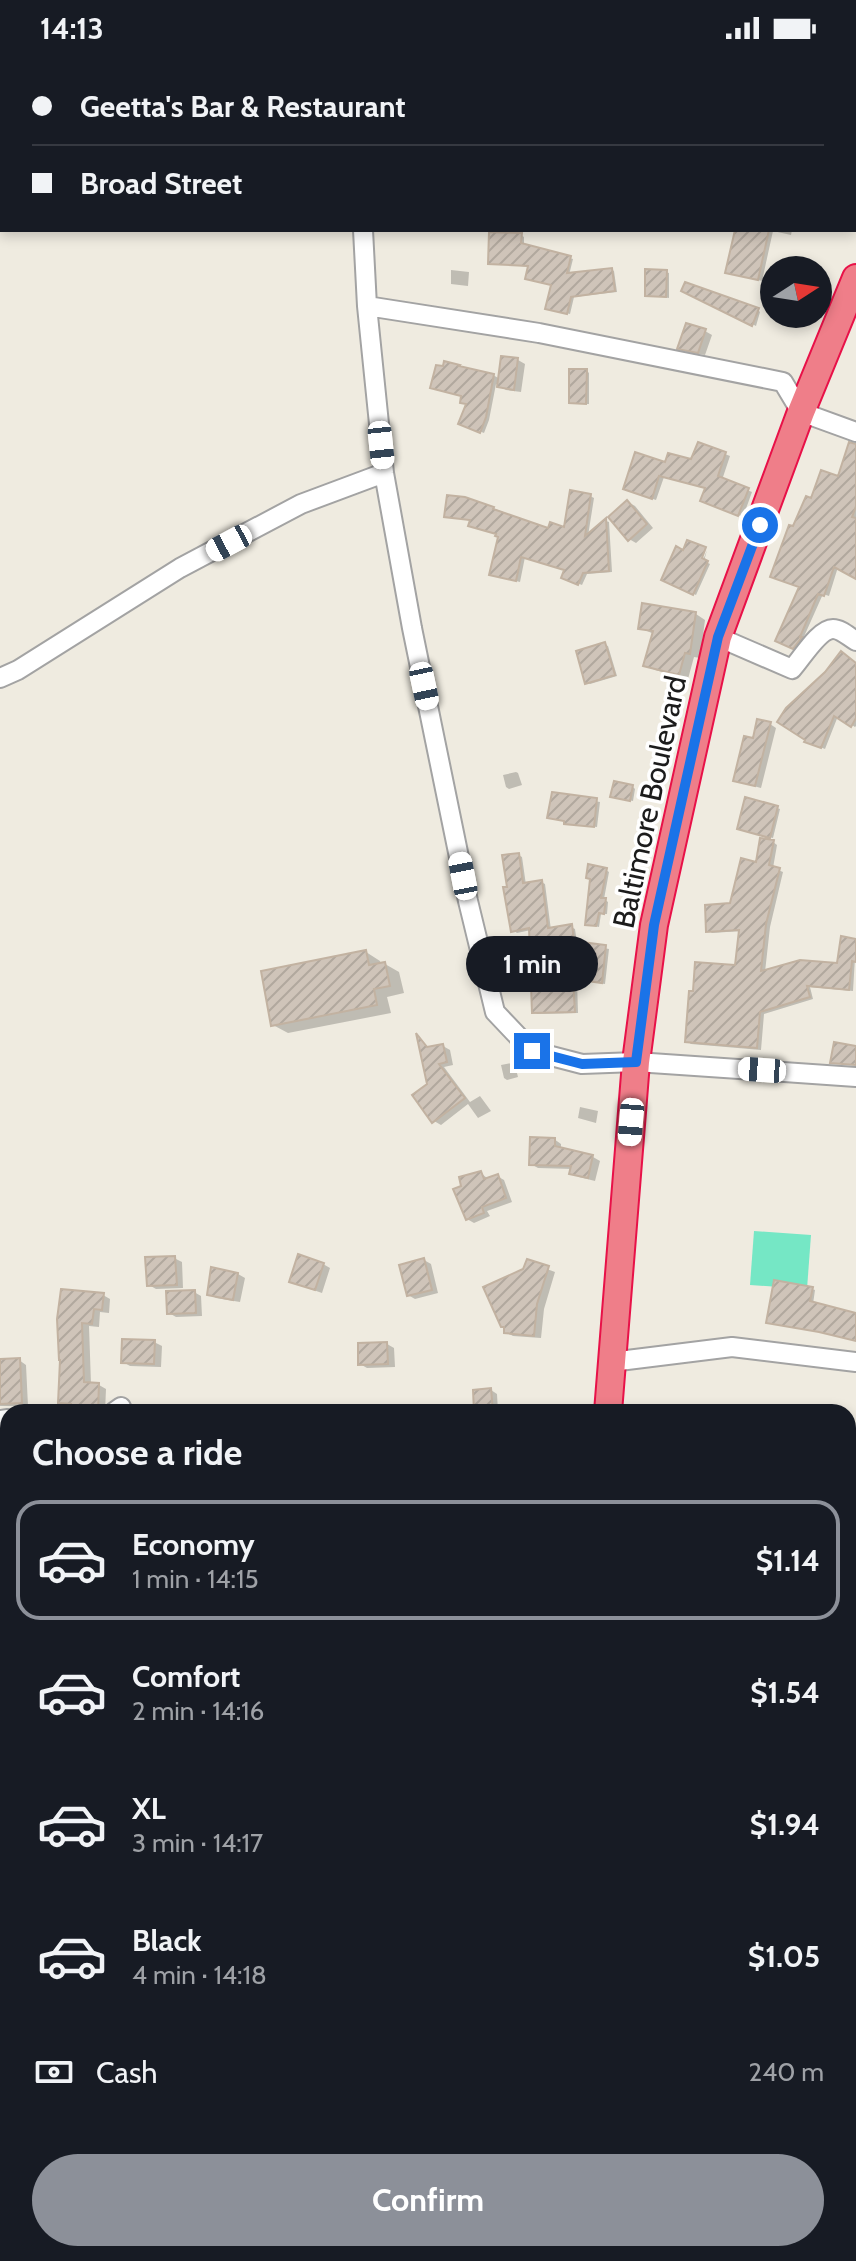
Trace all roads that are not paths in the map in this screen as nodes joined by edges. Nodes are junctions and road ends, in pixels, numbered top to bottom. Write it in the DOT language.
graph roads {
  1 [pos="363,232"];
  2 [pos="856,278"];
  3 [pos="367,306"];
  4 [pos="801,412"];
  5 [pos="856,432"];
  6 [pos="384,473"];
  7 [pos="718,637"];
  8 [pos="856,641"];
  9 [pos="0,678"];
  10 [pos="636,1062"];
  11 [pos="856,1077"];
  12 [pos="611,1362"];
  13 [pos="856,1362"];
  14 [pos="608,1404"];
  1 -- 3 [label="street"];
  2 -- 4 [label="highway, Baltimore Boulevard"];
  3 -- 4 [label="street"];
  3 -- 6 [label="street"];
  4 -- 5 [label="street"];
  4 -- 7 [label="highway, Baltimore Boulevard"];
  6 -- 9 [label="street"];
  6 -- 10 [label="street"];
  7 -- 8 [label="street"];
  7 -- 10 [label="highway, Baltimore Boulevard"];
  10 -- 11 [label="street"];
  10 -- 12 [label="highway, Baltimore Boulevard"];
  12 -- 13 [label="street"];
  12 -- 14 [label="highway, Baltimore Boulevard"];
}
